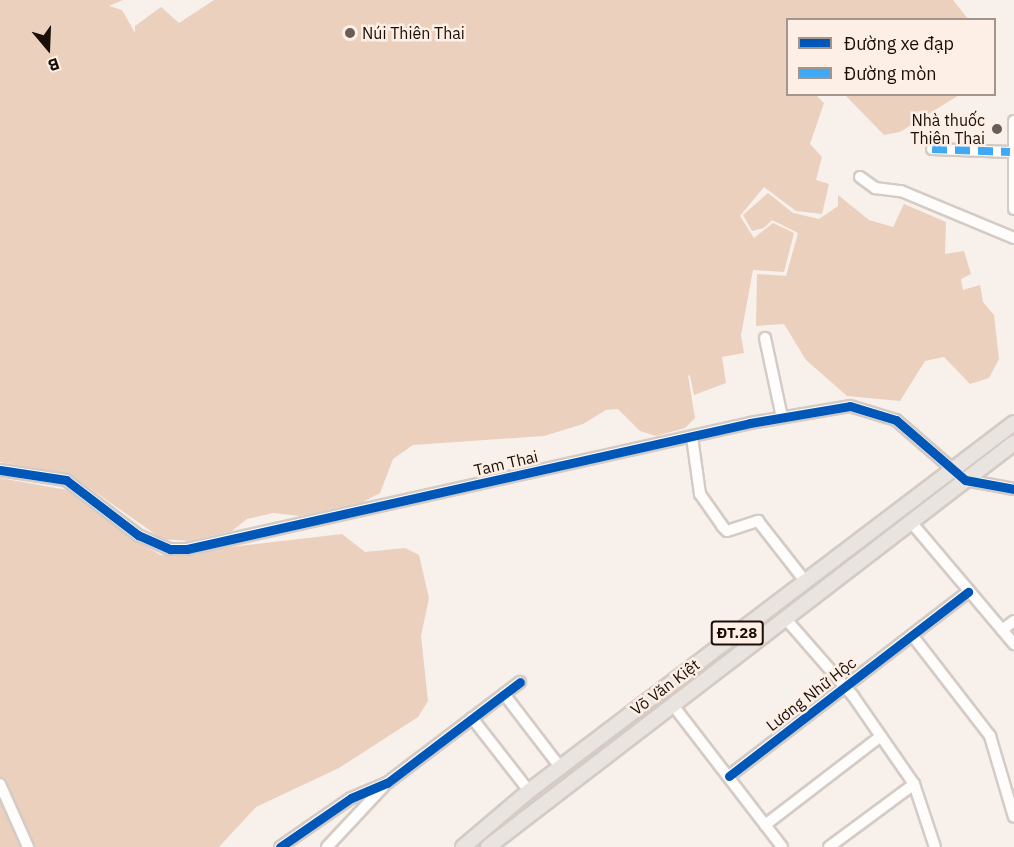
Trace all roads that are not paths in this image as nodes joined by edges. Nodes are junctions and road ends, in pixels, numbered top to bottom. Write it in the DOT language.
graph roads {
  1 [pos="1014,121"];
  2 [pos="932,149"];
  3 [pos="1010,152"];
  4 [pos="860,177"];
  5 [pos="1014,209"];
  6 [pos="1014,238"];
  7 [pos="765,338"];
  8 [pos="782,417"];
  9 [pos="1014,423"];
  10 [pos="692,437"];
  11 [pos="1014,443"];
  12 [pos="0,470"];
  13 [pos="951,471"];
  14 [pos="965,480"];
  15 [pos="1014,489"];
  16 [pos="910,522"];
  17 [pos="805,581"];
  18 [pos="968,592"];
  19 [pos="785,618"];
  20 [pos="1014,621"];
  21 [pos="1002,630"];
  22 [pos="912,635"];
  23 [pos="1014,644"];
  24 [pos="520,682"];
  25 [pos="845,686"];
  26 [pos="504,694"];
  27 [pos="672,704"];
  28 [pos="472,718"];
  29 [pos="881,736"];
  30 [pos="560,767"];
  31 [pos="729,776"];
  32 [pos="387,783"];
  33 [pos="0,784"];
  34 [pos="914,784"];
  35 [pos="529,791"];
  36 [pos="1014,817"];
  37 [pos="765,825"];
  38 [pos="28,847"];
  39 [pos="280,847"];
  40 [pos="327,847"];
  41 [pos="463,847"];
  42 [pos="488,847"];
  43 [pos="782,847"];
  44 [pos="829,847"];
  45 [pos="935,847"];
  1 -- 3 [label="street"];
  2 -- 3 [label="street"];
  3 -- 5 [label="street"];
  4 -- 6 [label="street"];
  7 -- 8 [label="street"];
  8 -- 10 [label="street, Tam Thai"];
  8 -- 13 [label="street, Tam Thai"];
  9 -- 13 [label="main road, Võ Văn Kiệt / ĐT.28"];
  10 -- 12 [label="street, Tam Thai"];
  10 -- 17 [label="street"];
  11 -- 14 [label="main road, Võ Văn Kiệt / ĐT.28"];
  13 -- 14 [label="street, Tam Thai"];
  13 -- 17 [label="main road, Võ Văn Kiệt / ĐT.28"];
  14 -- 15 [label="street, Tam Thai"];
  14 -- 16 [label="main road, Võ Văn Kiệt / ĐT.28"];
  16 -- 18 [label="street"];
  16 -- 19 [label="main road, Võ Văn Kiệt / ĐT.28"];
  17 -- 30 [label="main road, Võ Văn Kiệt / ĐT.28"];
  18 -- 21 [label="street"];
  18 -- 22 [label="street, Lương Nhữ Hộc"];
  19 -- 25 [label="street"];
  19 -- 27 [label="main road, Võ Văn Kiệt / ĐT.28"];
  20 -- 21 [label="street"];
  21 -- 23 [label="street"];
  22 -- 25 [label="street, Lương Nhữ Hộc"];
  22 -- 36 [label="street"];
  24 -- 26 [label="street"];
  25 -- 29 [label="street"];
  25 -- 31 [label="street, Lương Nhữ Hộc"];
  26 -- 28 [label="street"];
  26 -- 30 [label="street"];
  27 -- 31 [label="street"];
  27 -- 42 [label="main road, Võ Văn Kiệt / ĐT.28"];
  28 -- 32 [label="street"];
  28 -- 35 [label="street"];
  29 -- 34 [label="street"];
  29 -- 37 [label="street"];
  30 -- 35 [label="main road, Võ Văn Kiệt / ĐT.28"];
  31 -- 37 [label="street"];
  32 -- 39 [label="street"];
  32 -- 40 [label="street"];
  33 -- 38 [label="street"];
  34 -- 44 [label="street"];
  34 -- 45 [label="street"];
  35 -- 41 [label="main road, Võ Văn Kiệt / ĐT.28"];
  37 -- 43 [label="street"];
}
